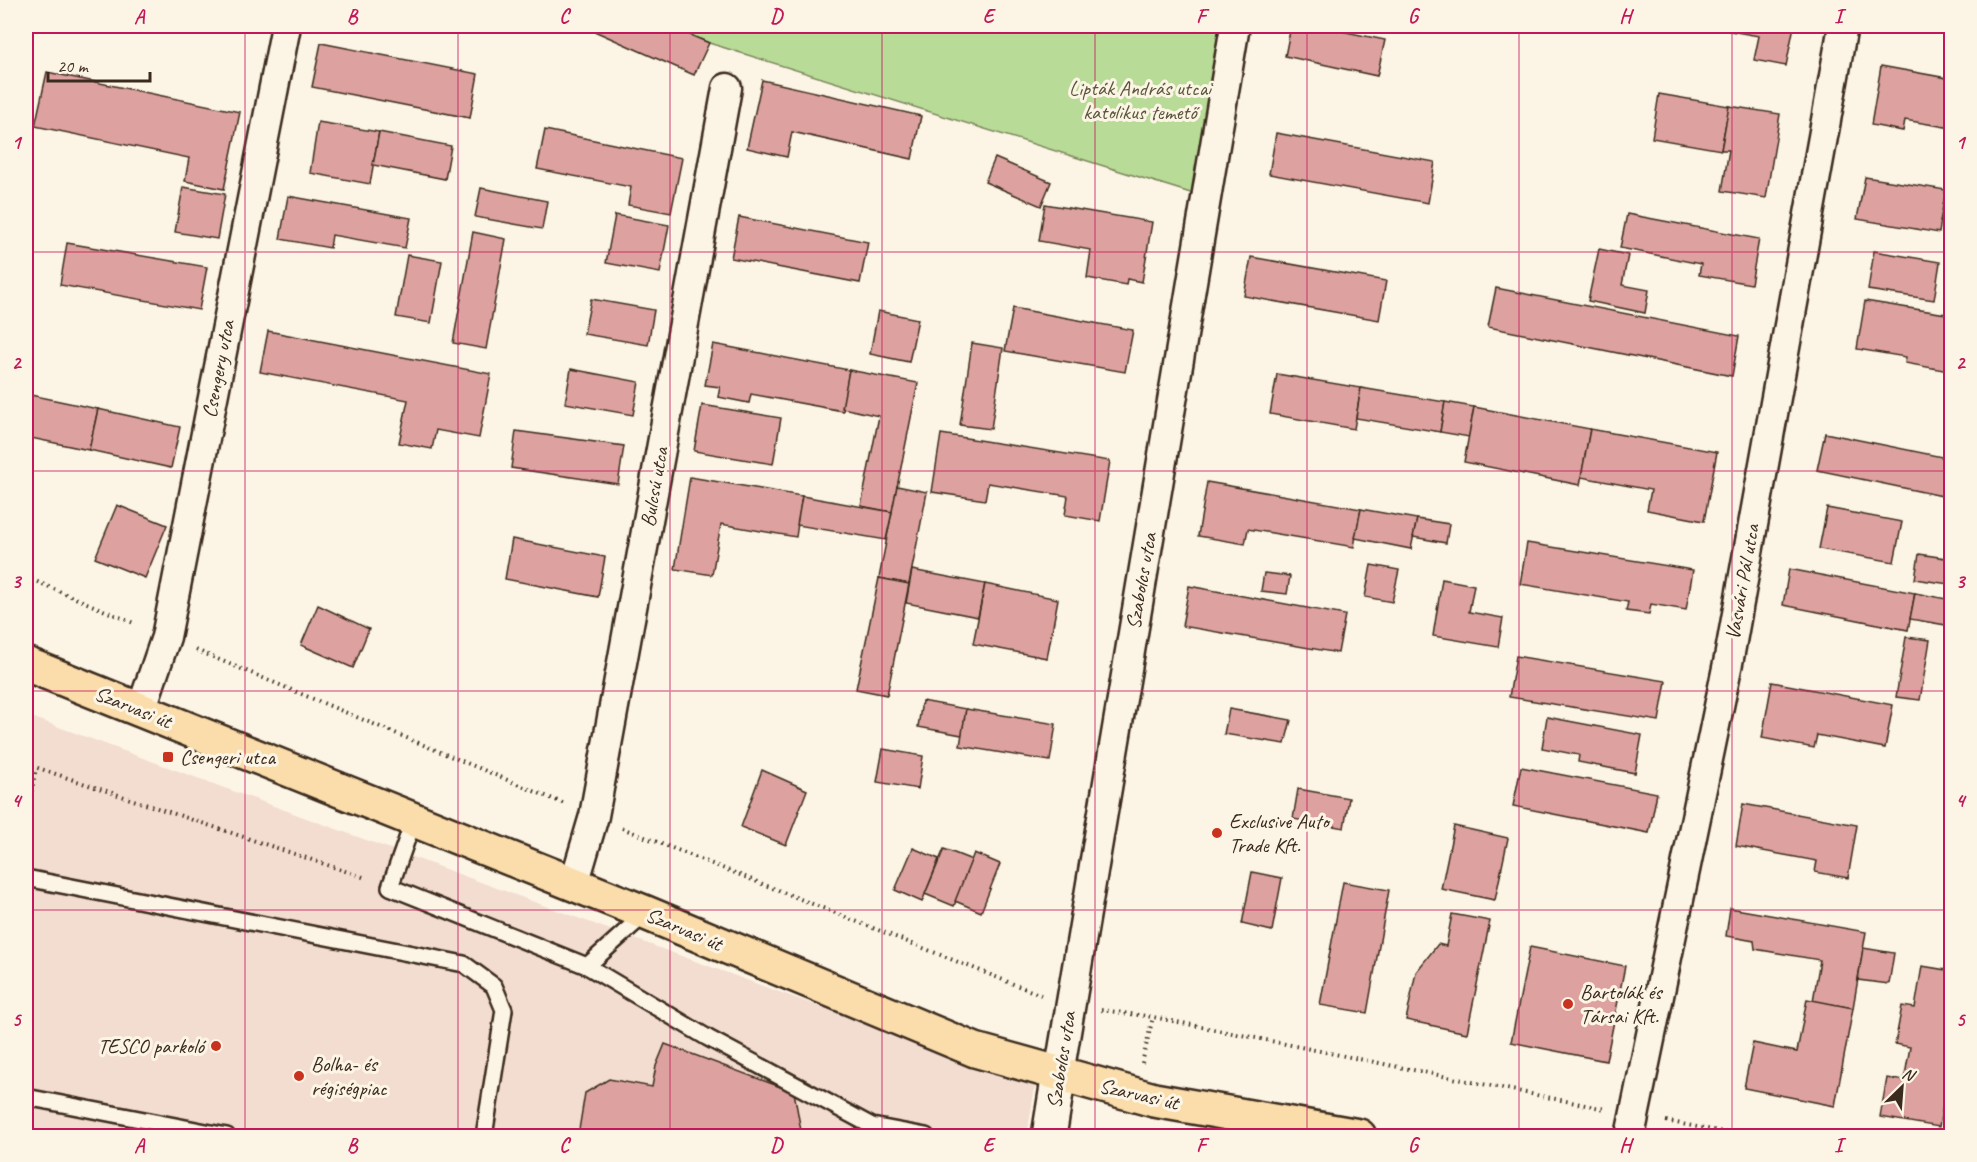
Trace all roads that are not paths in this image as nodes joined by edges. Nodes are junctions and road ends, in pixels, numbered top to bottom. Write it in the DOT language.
graph roads {
  1 [pos="286,26"];
  2 [pos="1235,26"];
  3 [pos="1843,26"];
  4 [pos="727,87"];
  5 [pos="26,664"];
  6 [pos="141,710"];
  7 [pos="414,819"];
  8 [pos="26,878"];
  9 [pos="574,884"];
  10 [pos="646,913"];
  11 [pos="587,966"];
  12 [pos="1059,1074"];
  13 [pos="26,1097"];
  14 [pos="1632,1126"];
  15 [pos="227,1137"];
  16 [pos="484,1137"];
  17 [pos="927,1137"];
  18 [pos="1049,1137"];
  19 [pos="1359,1137"];
  1 -- 6 [label="street, Csengery utca"];
  2 -- 12 [label="street, Szabolcs utca"];
  3 -- 14 [label="street, Vasvári Pál utca"];
  4 -- 9 [label="street, Bulcsú utca"];
  5 -- 6 [label="main road, Szarvasi út"];
  6 -- 7 [label="main road, Szarvasi út"];
  7 -- 9 [label="main road, Szarvasi út"];
  7 -- 11 [label="lane"];
  8 -- 16 [label="lane"];
  9 -- 10 [label="main road, Szarvasi út"];
  10 -- 11 [label="lane"];
  10 -- 12 [label="main road, Szarvasi út"];
  11 -- 17 [label="lane"];
  12 -- 18 [label="street, Szabolcs utca"];
  12 -- 19 [label="main road, Szarvasi út"];
  13 -- 15 [label="lane"];
}
